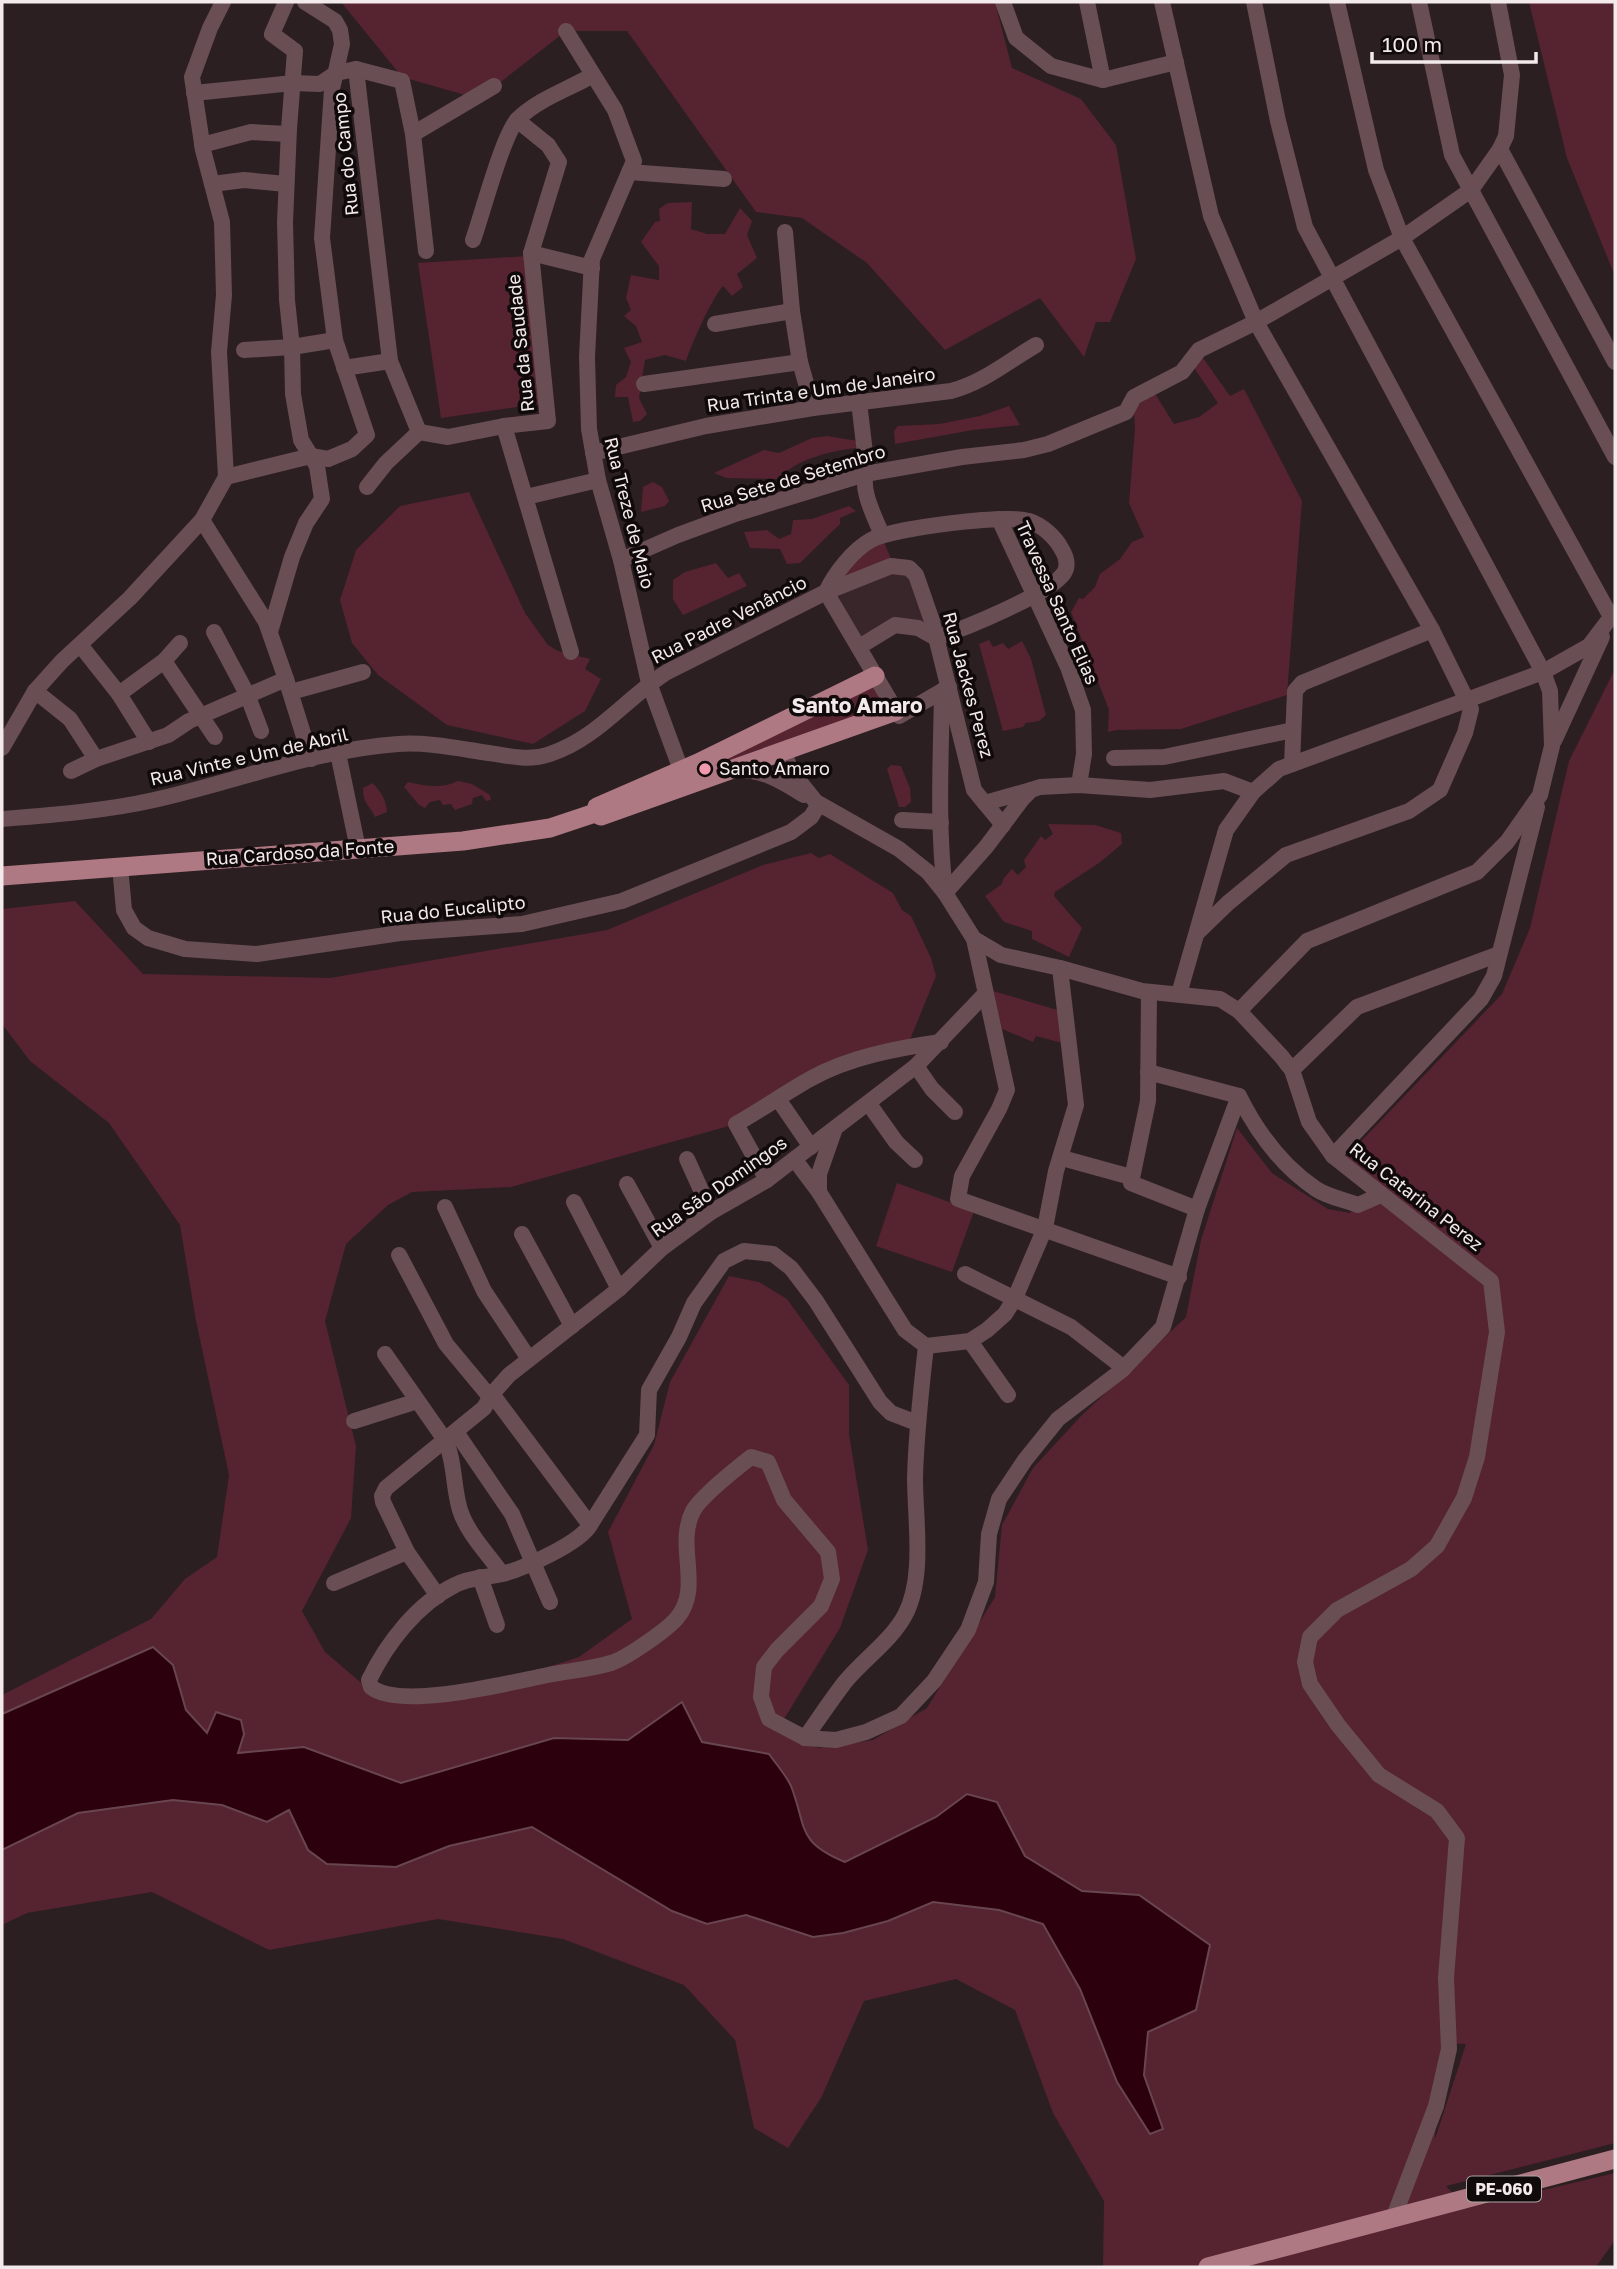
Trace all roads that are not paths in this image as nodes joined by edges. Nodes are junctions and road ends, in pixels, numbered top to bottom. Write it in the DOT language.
graph roads {
  1 [pos="223,2"];
  2 [pos="286,2"];
  3 [pos="305,2"];
  4 [pos="1003,2"];
  5 [pos="1087,2"];
  6 [pos="1162,2"];
  7 [pos="1254,2"];
  8 [pos="1337,2"];
  9 [pos="1419,2"];
  10 [pos="1498,2"];
  11 [pos="566,31"];
  12 [pos="1177,62"];
  13 [pos="356,68"];
  14 [pos="336,73"];
  15 [pos="593,75"];
  16 [pos="1104,80"];
  17 [pos="293,83"];
  18 [pos="494,86"];
  19 [pos="194,93"];
  20 [pos="517,120"];
  21 [pos="288,134"];
  22 [pos="413,134"];
  23 [pos="202,145"];
  24 [pos="1500,149"];
  25 [pos="629,172"];
  26 [pos="724,179"];
  27 [pos="212,184"];
  28 [pos="286,184"];
  29 [pos="1471,190"];
  30 [pos="785,232"];
  31 [pos="1402,238"];
  32 [pos="473,240"];
  33 [pos="426,251"];
  34 [pos="531,253"];
  35 [pos="592,268"];
  36 [pos="1331,278"];
  37 [pos="792,312"];
  38 [pos="1256,322"];
  39 [pos="715,324"];
  40 [pos="335,340"];
  41 [pos="1036,345"];
  42 [pos="292,347"];
  43 [pos="244,350"];
  44 [pos="390,360"];
  45 [pos="800,362"];
  46 [pos="1615,362"];
  47 [pos="344,368"];
  48 [pos="644,384"];
  49 [pos="859,402"];
  50 [pos="813,408"];
  51 [pos="504,426"];
  52 [pos="419,432"];
  53 [pos="593,453"];
  54 [pos="311,456"];
  55 [pos="1615,457"];
  56 [pos="865,474"];
  57 [pos="226,477"];
  58 [pos="598,480"];
  59 [pos="367,486"];
  60 [pos="526,497"];
  61 [pos="999,519"];
  62 [pos="202,520"];
  63 [pos="882,536"];
  64 [pos="621,560"];
  65 [pos="891,566"];
  66 [pos="826,592"];
  67 [pos="1034,594"];
  68 [pos="1613,612"];
  69 [pos="1432,630"];
  70 [pos="214,632"];
  71 [pos="270,632"];
  72 [pos="936,638"];
  73 [pos="180,643"];
  74 [pos="81,646"];
  75 [pos="859,647"];
  76 [pos="571,652"];
  77 [pos="163,661"];
  78 [pos="363,672"];
  79 [pos="1543,672"];
  80 [pos="875,676"];
  81 [pos="649,684"];
  82 [pos="289,686"];
  83 [pos="946,689"];
  84 [pos="35,691"];
  85 [pos="119,694"];
  86 [pos="247,694"];
  87 [pos="1468,701"];
  88 [pos="896,711"];
  89 [pos="201,716"];
  90 [pos="1293,730"];
  91 [pos="261,731"];
  92 [pos="215,737"];
  93 [pos="149,742"];
  94 [pos="1552,746"];
  95 [pos="790,747"];
  96 [pos="2,748"];
  97 [pos="338,753"];
  98 [pos="1114,758"];
  99 [pos="96,759"];
  100 [pos="311,759"];
  101 [pos="1292,764"];
  102 [pos="726,770"];
  103 [pos="71,771"];
  104 [pos="684,777"];
  105 [pos="1079,785"];
  106 [pos="1031,790"];
  107 [pos="1253,792"];
  108 [pos="1540,795"];
  109 [pos="817,803"];
  110 [pos="985,803"];
  111 [pos="2,819"];
  112 [pos="902,820"];
  113 [pos="941,822"];
  114 [pos="1003,825"];
  115 [pos="358,849"];
  116 [pos="120,866"];
  117 [pos="2,876"];
  118 [pos="945,893"];
  119 [pos="1196,933"];
  120 [pos="974,939"];
  121 [pos="1499,954"];
  122 [pos="1060,968"];
  123 [pos="1149,992"];
  124 [pos="985,994"];
  125 [pos="1179,994"];
  126 [pos="1239,1011"];
  127 [pos="941,1042"];
  128 [pos="916,1066"];
  129 [pos="1292,1070"];
  130 [pos="1148,1072"];
  131 [pos="1239,1096"];
  132 [pos="778,1099"];
  133 [pos="869,1104"];
  134 [pos="955,1112"];
  135 [pos="835,1129"];
  136 [pos="811,1147"];
  137 [pos="1333,1156"];
  138 [pos="1062,1158"];
  139 [pos="687,1159"];
  140 [pos="795,1160"];
  141 [pos="915,1160"];
  142 [pos="1131,1177"];
  143 [pos="767,1180"];
  144 [pos="627,1184"];
  145 [pos="819,1192"];
  146 [pos="1381,1195"];
  147 [pos="574,1202"];
  148 [pos="445,1207"];
  149 [pos="1197,1209"];
  150 [pos="711,1212"];
  151 [pos="1045,1228"];
  152 [pos="522,1234"];
  153 [pos="662,1248"];
  154 [pos="399,1255"];
  155 [pos="965,1274"];
  156 [pos="1179,1277"];
  157 [pos="619,1289"];
  158 [pos="1015,1298"];
  159 [pos="572,1326"];
  160 [pos="970,1341"];
  161 [pos="926,1346"];
  162 [pos="385,1354"];
  163 [pos="529,1359"];
  164 [pos="1124,1368"];
  165 [pos="491,1395"];
  166 [pos="1009,1395"];
  167 [pos="417,1401"];
  168 [pos="354,1421"];
  169 [pos="917,1423"];
  170 [pos="450,1436"];
  171 [pos="590,1525"];
  172 [pos="407,1552"];
  173 [pos="532,1562"];
  174 [pos="502,1574"];
  175 [pos="480,1577"];
  176 [pos="334,1583"];
  177 [pos="438,1596"];
  178 [pos="550,1602"];
  179 [pos="497,1625"];
  180 [pos="805,1738"];
  181 [pos="1615,2159"];
  182 [pos="1393,2219"];
  183 [pos="1208,2267"];
  1 -- 19 [label="street"];
  2 -- 17 [label="street"];
  3 -- 14 [label="street"];
  4 -- 16 [label="street"];
  5 -- 16 [label="street"];
  6 -- 12 [label="street"];
  7 -- 36 [label="street"];
  8 -- 31 [label="street"];
  9 -- 29 [label="street"];
  10 -- 24 [label="street"];
  11 -- 15 [label="street, Rua Treze de Maio"];
  12 -- 16 [label="street"];
  12 -- 38 [label="street"];
  13 -- 14 [label="street"];
  13 -- 22 [label="street"];
  13 -- 44 [label="street, Rua do Campo"];
  14 -- 17 [label="street"];
  14 -- 40 [label="street"];
  15 -- 20 [label="street"];
  15 -- 25 [label="street, Rua Treze de Maio"];
  17 -- 19 [label="street"];
  17 -- 21 [label="street"];
  18 -- 22 [label="street"];
  19 -- 23 [label="street"];
  20 -- 32 [label="street"];
  20 -- 34 [label="street, Rua da Saudade"];
  21 -- 23 [label="street"];
  21 -- 28 [label="street"];
  22 -- 33 [label="street"];
  23 -- 27 [label="street"];
  24 -- 29 [label="street, Rua Sete de Setembro"];
  24 -- 46 [label="street"];
  25 -- 26 [label="street"];
  25 -- 35 [label="street, Rua Treze de Maio"];
  27 -- 28 [label="street"];
  27 -- 57 [label="street"];
  28 -- 42 [label="street"];
  29 -- 31 [label="street, Rua Sete de Setembro"];
  29 -- 55 [label="street"];
  30 -- 37 [label="street"];
  31 -- 36 [label="street, Rua Sete de Setembro"];
  31 -- 68 [label="street"];
  34 -- 35 [label="street"];
  34 -- 51 [label="street, Rua da Saudade"];
  35 -- 53 [label="street, Rua Treze de Maio"];
  36 -- 38 [label="street, Rua Sete de Setembro"];
  36 -- 79 [label="street"];
  37 -- 39 [label="street"];
  37 -- 45 [label="street"];
  38 -- 56 [label="street, Rua Sete de Setembro"];
  38 -- 69 [label="street"];
  40 -- 42 [label="street"];
  40 -- 47 [label="street"];
  41 -- 49 [label="street, Rua Trinta e Um de Janeiro"];
  42 -- 43 [label="street"];
  42 -- 54 [label="street"];
  44 -- 47 [label="street"];
  44 -- 52 [label="street, Rua do Campo"];
  45 -- 48 [label="street"];
  45 -- 50 [label="street"];
  47 -- 54 [label="street"];
  49 -- 50 [label="street, Rua Trinta e Um de Janeiro"];
  49 -- 56 [label="street"];
  50 -- 53 [label="street, Rua Trinta e Um de Janeiro"];
  51 -- 52 [label="street"];
  51 -- 60 [label="street"];
  52 -- 59 [label="street"];
  53 -- 58 [label="street, Rua Treze de Maio"];
  54 -- 57 [label="street"];
  54 -- 71 [label="street"];
  56 -- 63 [label="street"];
  56 -- 64 [label="street, Rua Sete de Setembro"];
  57 -- 62 [label="street"];
  58 -- 60 [label="street"];
  58 -- 64 [label="street, Rua Treze de Maio"];
  60 -- 76 [label="street"];
  61 -- 63 [label="street, Rua Padre Venâncio"];
  61 -- 67 [label="street, Travessa Santo Elias"];
  61 -- 67 [label="street, Rua Padre Venâncio"];
  62 -- 71 [label="street"];
  62 -- 74 [label="street"];
  63 -- 66 [label="street, Rua Padre Venâncio"];
  64 -- 81 [label="street, Rua Treze de Maio"];
  65 -- 66 [label="street, Rua Padre Venâncio"];
  65 -- 72 [label="street, Rua Jackes Perez"];
  66 -- 75 [label="street, Rua Padre Venâncio"];
  66 -- 81 [label="street, Rua Padre Venâncio"];
  67 -- 72 [label="street"];
  67 -- 105 [label="street, Travessa Santo Elias"];
  68 -- 79 [label="street"];
  68 -- 94 [label="street"];
  69 -- 87 [label="street"];
  69 -- 90 [label="street"];
  70 -- 86 [label="street"];
  71 -- 82 [label="street"];
  72 -- 75 [label="street"];
  72 -- 83 [label="street, Rua Jackes Perez"];
  73 -- 77 [label="street"];
  74 -- 84 [label="street"];
  74 -- 85 [label="street"];
  75 -- 80 [label="street"];
  77 -- 85 [label="street"];
  77 -- 89 [label="street"];
  78 -- 82 [label="street"];
  79 -- 87 [label="street"];
  79 -- 94 [label="street"];
  80 -- 88 [label="street"];
  80 -- 104 [label="main road, Rua Cardoso da Fonte"];
  81 -- 97 [label="street, Rua Vinte e Um de Abril"];
  81 -- 104 [label="street, Rua Treze de Maio"];
  82 -- 86 [label="street"];
  82 -- 100 [label="street"];
  83 -- 88 [label="street, Rua Cardoso da Fonte"];
  83 -- 110 [label="street, Rua Jackes Perez"];
  83 -- 113 [label="street"];
  84 -- 96 [label="street"];
  84 -- 99 [label="street"];
  85 -- 93 [label="street"];
  86 -- 89 [label="street"];
  86 -- 91 [label="street"];
  87 -- 101 [label="street"];
  87 -- 119 [label="street"];
  88 -- 95 [label="main road, Rua Cardoso da Fonte"];
  89 -- 92 [label="street"];
  89 -- 93 [label="street"];
  90 -- 98 [label="street"];
  90 -- 101 [label="street"];
  93 -- 99 [label="street"];
  94 -- 108 [label="street"];
  95 -- 102 [label="main road, Rua Cardoso da Fonte"];
  95 -- 109 [label="street, Rua Catarina Perez"];
  97 -- 100 [label="street, Rua Vinte e Um de Abril"];
  97 -- 115 [label="street"];
  99 -- 103 [label="street"];
  100 -- 111 [label="street, Rua Vinte e Um de Abril"];
  101 -- 107 [label="street"];
  102 -- 104 [label="main road, Rua Cardoso da Fonte"];
  102 -- 109 [label="street"];
  104 -- 115 [label="main road, Rua Cardoso da Fonte"];
  105 -- 106 [label="street"];
  105 -- 107 [label="street"];
  106 -- 110 [label="street"];
  106 -- 114 [label="street"];
  107 -- 119 [label="street"];
  108 -- 121 [label="street"];
  108 -- 126 [label="street"];
  109 -- 116 [label="street, Rua do Eucalipto"];
  109 -- 118 [label="street, Rua Catarina Perez"];
  110 -- 114 [label="street, Rua Jackes Perez"];
  112 -- 113 [label="street"];
  113 -- 118 [label="street"];
  114 -- 118 [label="street"];
  115 -- 116 [label="main road, Rua Cardoso da Fonte"];
  116 -- 117 [label="main road, Rua Cardoso da Fonte"];
  118 -- 120 [label="street, Rua Catarina Perez"];
  119 -- 125 [label="street"];
  120 -- 122 [label="street, Rua Catarina Perez"];
  120 -- 124 [label="street"];
  121 -- 129 [label="street"];
  121 -- 137 [label="street"];
  122 -- 123 [label="street, Rua Catarina Perez"];
  122 -- 138 [label="street"];
  123 -- 125 [label="street, Rua Catarina Perez"];
  123 -- 130 [label="street"];
  124 -- 127 [label="street, Rua São Domingos"];
  124 -- 151 [label="street"];
  125 -- 126 [label="street, Rua Catarina Perez"];
  126 -- 129 [label="street, Rua Catarina Perez"];
  127 -- 128 [label="street, Rua São Domingos"];
  127 -- 132 [label="street"];
  128 -- 133 [label="street, Rua São Domingos"];
  128 -- 134 [label="street"];
  129 -- 137 [label="street, Rua Catarina Perez"];
  130 -- 131 [label="street"];
  130 -- 142 [label="street"];
  131 -- 146 [label="street"];
  131 -- 149 [label="street"];
  132 -- 136 [label="street"];
  132 -- 143 [label="street"];
  133 -- 135 [label="street, Rua São Domingos"];
  133 -- 141 [label="street"];
  135 -- 136 [label="street, Rua São Domingos"];
  135 -- 145 [label="street"];
  136 -- 140 [label="street, Rua São Domingos"];
  137 -- 146 [label="street, Rua Catarina Perez"];
  138 -- 142 [label="street"];
  138 -- 151 [label="street"];
  139 -- 150 [label="street"];
  140 -- 143 [label="street, Rua São Domingos"];
  140 -- 145 [label="street"];
  142 -- 149 [label="street"];
  143 -- 150 [label="street, Rua São Domingos"];
  144 -- 153 [label="street"];
  145 -- 161 [label="street"];
  146 -- 182 [label="street, Rua Catarina Perez"];
  147 -- 157 [label="street"];
  148 -- 163 [label="street"];
  149 -- 156 [label="street"];
  150 -- 153 [label="street, Rua São Domingos"];
  151 -- 156 [label="street"];
  151 -- 158 [label="street"];
  152 -- 159 [label="street"];
  153 -- 157 [label="street, Rua São Domingos"];
  154 -- 165 [label="street"];
  155 -- 158 [label="street"];
  156 -- 164 [label="street"];
  157 -- 159 [label="street, Rua São Domingos"];
  158 -- 160 [label="street"];
  158 -- 164 [label="street"];
  159 -- 163 [label="street, Rua São Domingos"];
  160 -- 161 [label="street"];
  160 -- 166 [label="street"];
  161 -- 169 [label="street"];
  162 -- 167 [label="street"];
  163 -- 165 [label="street, Rua São Domingos"];
  164 -- 180 [label="street"];
  165 -- 170 [label="street, Rua São Domingos"];
  165 -- 171 [label="street"];
  167 -- 168 [label="street"];
  167 -- 170 [label="street"];
  169 -- 171 [label="street"];
  169 -- 180 [label="street"];
  170 -- 172 [label="street, Rua São Domingos"];
  170 -- 173 [label="street"];
  170 -- 174 [label="street"];
  171 -- 173 [label="street"];
  172 -- 176 [label="street"];
  172 -- 177 [label="street"];
  173 -- 174 [label="street"];
  173 -- 178 [label="street"];
  174 -- 175 [label="street"];
  175 -- 177 [label="street"];
  175 -- 179 [label="street"];
  177 -- 180 [label="street"];
  181 -- 182 [label="main road, PE-060"];
  182 -- 183 [label="main road, PE-060"];
}
